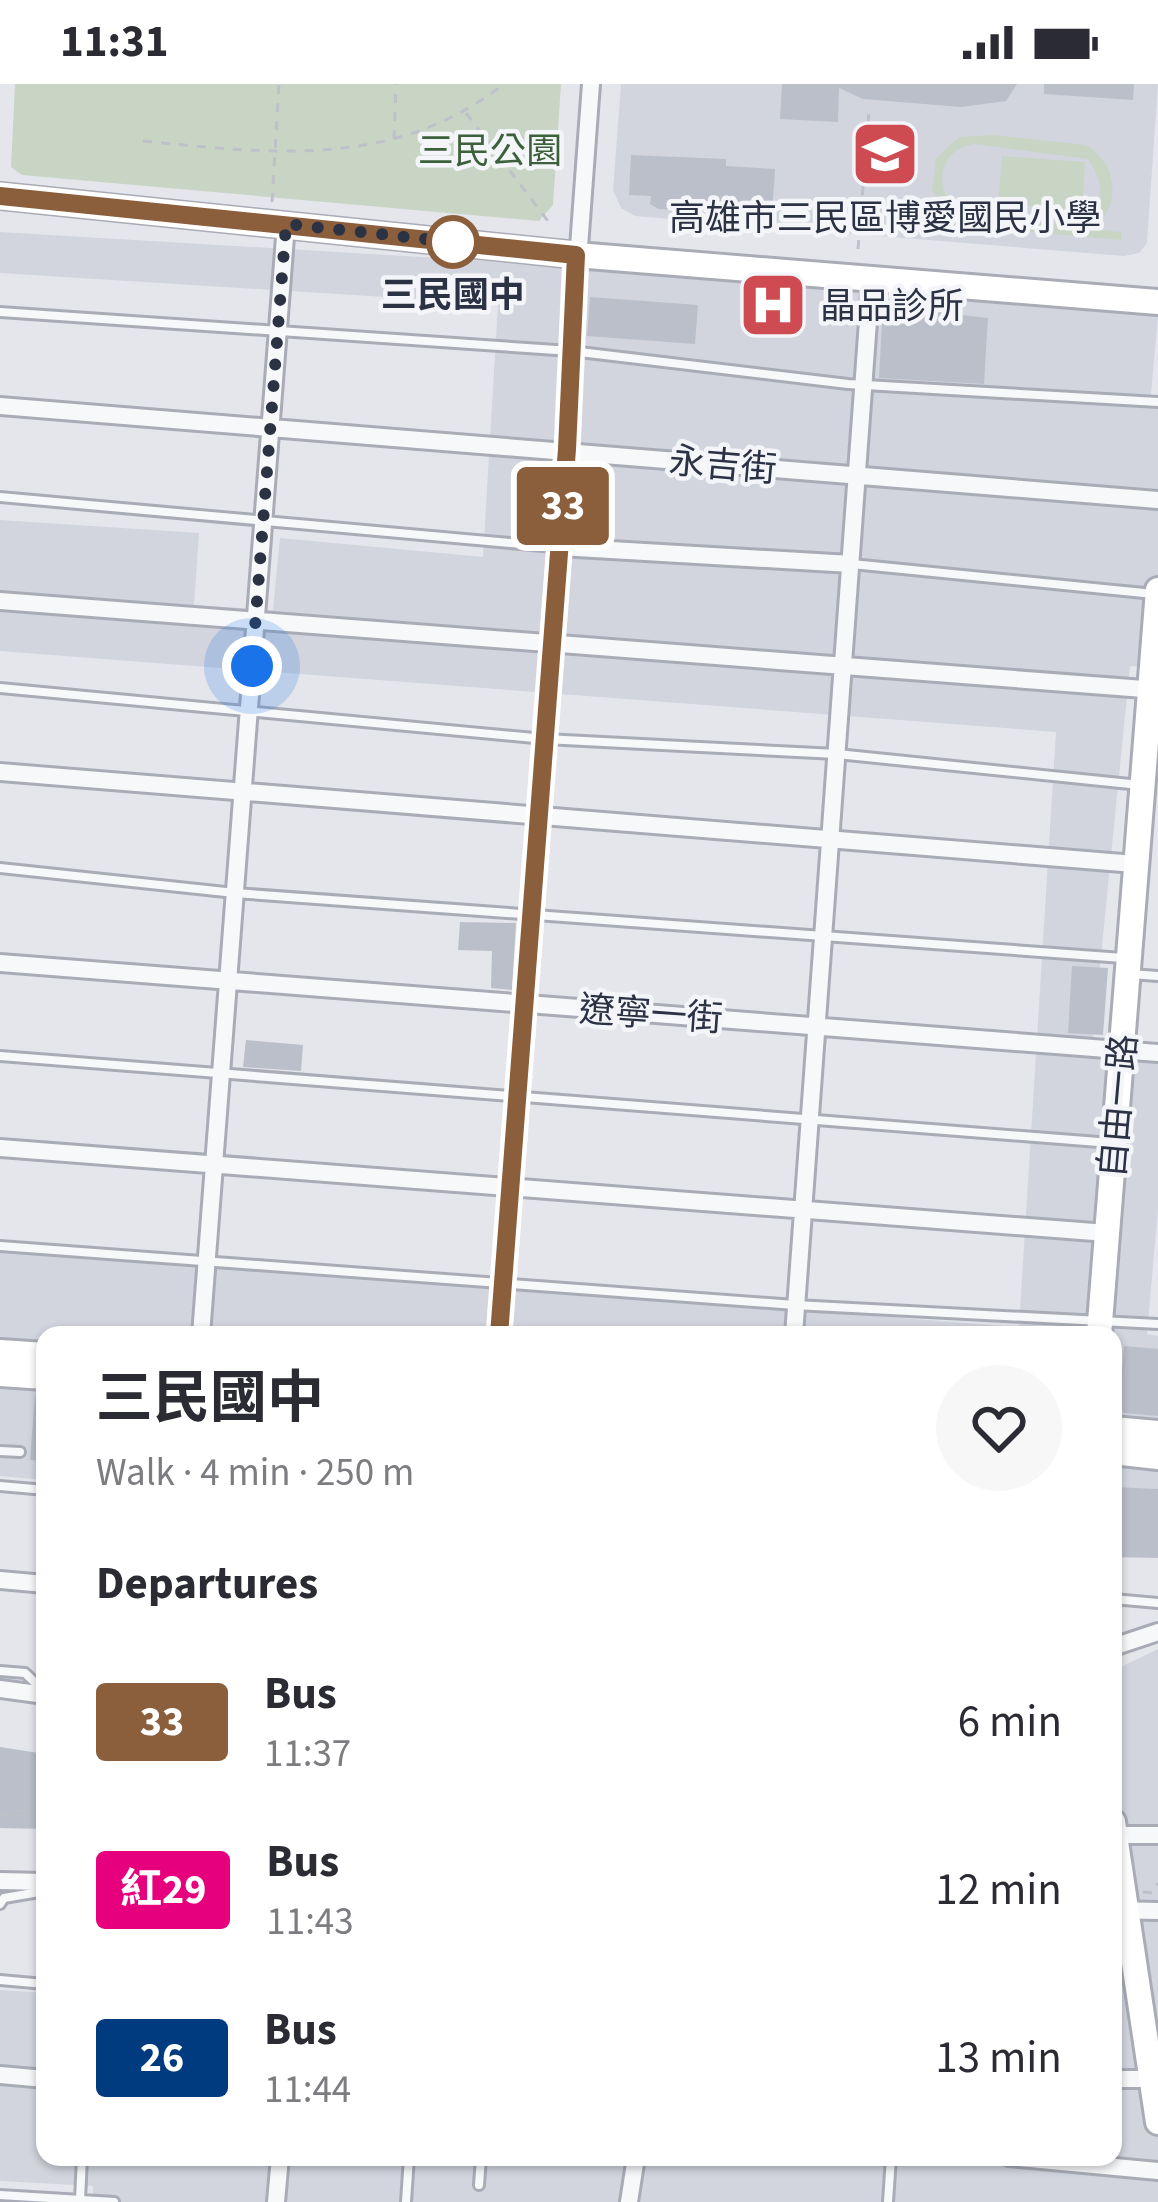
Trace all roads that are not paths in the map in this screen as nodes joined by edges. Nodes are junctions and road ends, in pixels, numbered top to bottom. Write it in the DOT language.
graph roads {
  1 [pos="591,84"];
  2 [pos="0,196"];
  3 [pos="279,216"];
  4 [pos="576,255"];
  5 [pos="872,280"];
  6 [pos="1158,302"];
  7 [pos="0,312"];
  8 [pos="278,333"];
  9 [pos="571,351"];
  10 [pos="866,385"];
  11 [pos="1158,401"];
  12 [pos="0,406"];
  13 [pos="270,427"];
  14 [pos="567,449"];
  15 [pos="861,477"];
  16 [pos="0,497"];
  17 [pos="1158,500"];
  18 [pos="263,523"];
  19 [pos="560,547"];
  20 [pos="851,564"];
  21 [pos="1158,592"];
  22 [pos="0,601"];
  23 [pos="256,620"];
  24 [pos="553,643"];
  25 [pos="844,665"];
  26 [pos="0,688"];
  27 [pos="1155,689"];
  28 [pos="248,712"];
  29 [pos="545,739"];
  30 [pos="837,754"];
  31 [pos="0,772"];
  32 [pos="1142,785"];
  33 [pos="242,791"];
  34 [pos="539,815"];
  35 [pos="831,838"];
  36 [pos="1136,864"];
  37 [pos="0,868"];
  38 [pos="235,892"];
  39 [pos="532,913"];
  40 [pos="824,936"];
  41 [pos="0,963"];
  42 [pos="1129,966"];
  43 [pos="1158,976"];
  44 [pos="228,981"];
  45 [pos="525,1004"];
  46 [pos="818,1027"];
  47 [pos="1123,1049"];
  48 [pos="1158,1053"];
  49 [pos="0,1056"];
  50 [pos="221,1075"];
  51 [pos="518,1099"];
  52 [pos="812,1117"];
  53 [pos="1113,1144"];
  54 [pos="0,1148"];
  55 [pos="214,1166"];
  56 [pos="511,1190"];
  57 [pos="804,1212"];
  58 [pos="1107,1233"];
  59 [pos="0,1246"];
  60 [pos="207,1263"];
  61 [pos="504,1280"];
  62 [pos="795,1305"];
  63 [pos="1158,1324"];
  64 [pos="202,1326"];
  65 [pos="500,1326"];
  66 [pos="794,1326"];
  67 [pos="1073,1326"];
  68 [pos="1099,1326"];
  69 [pos="1122,1326"];
  70 [pos="0,1352"];
  71 [pos="36,1354"];
  72 [pos="0,1373"];
  73 [pos="36,1376"];
  74 [pos="1122,1430"];
  75 [pos="1158,1432"];
  76 [pos="0,1450"];
  77 [pos="20,1451"];
  78 [pos="1122,1453"];
  79 [pos="1158,1456"];
  80 [pos="0,1486"];
  81 [pos="36,1489"];
  82 [pos="0,1580"];
  83 [pos="36,1583"];
  84 [pos="1122,1600"];
  85 [pos="1158,1603"];
  86 [pos="1158,1632"];
  87 [pos="1122,1644"];
  88 [pos="0,1671"];
  89 [pos="36,1684"];
  90 [pos="0,1689"];
  91 [pos="36,1692"];
  92 [pos="1122,1831"];
  93 [pos="1158,1835"];
  94 [pos="0,1881"];
  95 [pos="36,1886"];
  96 [pos="36,1889"];
  97 [pos="0,1904"];
  98 [pos="1122,1911"];
  99 [pos="1158,1912"];
  100 [pos="1122,1923"];
  101 [pos="0,1980"];
  102 [pos="36,1983"];
  103 [pos="1154,2050"];
  104 [pos="0,2075"];
  105 [pos="36,2078"];
  106 [pos="1122,2079"];
  107 [pos="1152,2080"];
  108 [pos="1158,2122"];
  109 [pos="82,2166"];
  110 [pos="279,2166"];
  111 [pos="408,2166"];
  112 [pos="481,2166"];
  113 [pos="635,2166"];
  114 [pos="890,2166"];
  115 [pos="1105,2166"];
  116 [pos="1158,2171"];
  117 [pos="479,2185"];
  118 [pos="0,2195"];
  119 [pos="80,2200"];
  120 [pos="114,2202"];
  121 [pos="276,2202"];
  122 [pos="406,2202"];
  123 [pos="629,2202"];
  124 [pos="888,2202"];
  1 -- 4 [label="street"];
  2 -- 3 [label="street"];
  3 -- 4 [label="street"];
  3 -- 8 [label="street"];
  4 -- 5 [label="street"];
  4 -- 9 [label="street"];
  5 -- 6 [label="street"];
  5 -- 10 [label="street"];
  7 -- 8 [label="lane"];
  8 -- 9 [label="lane"];
  8 -- 13 [label="street"];
  9 -- 10 [label="lane"];
  9 -- 14 [label="street"];
  10 -- 11 [label="lane"];
  10 -- 15 [label="street"];
  12 -- 13 [label="street, 永吉街"];
  13 -- 14 [label="street, 永吉街"];
  13 -- 18 [label="street"];
  14 -- 15 [label="street, 永吉街"];
  14 -- 19 [label="street"];
  15 -- 17 [label="street, 永吉街"];
  15 -- 20 [label="street"];
  16 -- 18 [label="lane"];
  18 -- 19 [label="lane"];
  18 -- 23 [label="street"];
  19 -- 20 [label="street"];
  19 -- 24 [label="street"];
  20 -- 21 [label="lane"];
  20 -- 25 [label="street"];
  21 -- 27 [label="street, 自由一路"];
  22 -- 23 [label="street"];
  23 -- 24 [label="street"];
  23 -- 28 [label="street"];
  24 -- 25 [label="street"];
  24 -- 29 [label="street"];
  25 -- 27 [label="street"];
  25 -- 30 [label="street"];
  26 -- 28 [label="lane"];
  27 -- 32 [label="street, 自由一路"];
  28 -- 29 [label="lane"];
  28 -- 33 [label="street"];
  29 -- 30 [label="lane"];
  29 -- 34 [label="street"];
  30 -- 32 [label="lane"];
  30 -- 35 [label="street"];
  31 -- 33 [label="street"];
  32 -- 36 [label="street, 自由一路"];
  33 -- 34 [label="street"];
  33 -- 38 [label="street"];
  34 -- 35 [label="street"];
  34 -- 39 [label="street"];
  35 -- 36 [label="street"];
  35 -- 40 [label="street"];
  36 -- 42 [label="street, 自由一路"];
  37 -- 38 [label="lane"];
  38 -- 39 [label="lane"];
  38 -- 44 [label="street"];
  39 -- 40 [label="lane"];
  39 -- 45 [label="street"];
  40 -- 42 [label="lane"];
  40 -- 46 [label="street"];
  41 -- 44 [label="street, 遼寧一街"];
  42 -- 43 [label="lane"];
  42 -- 47 [label="street, 自由一路"];
  44 -- 45 [label="street, 遼寧一街"];
  44 -- 50 [label="street"];
  45 -- 46 [label="street, 遼寧一街"];
  45 -- 51 [label="street"];
  46 -- 47 [label="street, 遼寧一街"];
  46 -- 52 [label="street"];
  47 -- 48 [label="street, 遼寧一街"];
  47 -- 53 [label="street, 自由一路"];
  49 -- 50 [label="lane"];
  50 -- 51 [label="lane"];
  50 -- 55 [label="street"];
  51 -- 52 [label="lane"];
  51 -- 56 [label="street"];
  52 -- 53 [label="lane"];
  52 -- 57 [label="street"];
  53 -- 58 [label="street, 自由一路"];
  54 -- 55 [label="street"];
  55 -- 56 [label="street"];
  55 -- 60 [label="street"];
  56 -- 57 [label="street"];
  56 -- 61 [label="street"];
  57 -- 58 [label="street"];
  57 -- 62 [label="street"];
  58 -- 68 [label="street, 自由一路"];
  59 -- 60 [label="lane"];
  60 -- 61 [label="lane"];
  60 -- 64 [label="street"];
  61 -- 62 [label="lane"];
  61 -- 65 [label="street"];
  62 -- 66 [label="street"];
  62 -- 67 [label="lane"];
  63 -- 69 [label="lane"];
  70 -- 71 [label="street"];
  72 -- 73 [label="street"];
  74 -- 75 [label="street"];
  76 -- 77 [label="lane"];
  78 -- 79 [label="street"];
  80 -- 81 [label="lane"];
  82 -- 83 [label="street"];
  84 -- 85 [label="lane"];
  86 -- 87 [label="street"];
  88 -- 89 [label="lane"];
  90 -- 91 [label="street"];
  92 -- 93 [label="street"];
  94 -- 95 [label="street"];
  96 -- 97 [label="lane"];
  98 -- 99 [label="street"];
  100 -- 103 [label="street"];
  101 -- 102 [label="lane"];
  103 -- 107 [label="street"];
  104 -- 105 [label="street"];
  106 -- 107 [label="street"];
  107 -- 108 [label="street"];
  109 -- 119 [label="lane"];
  110 -- 121 [label="street"];
  111 -- 122 [label="lane"];
  112 -- 117 [label="lane"];
  113 -- 123 [label="street"];
  114 -- 124 [label="lane"];
  115 -- 116 [label="street"];
  118 -- 119 [label="lane"];
  119 -- 120 [label="lane"];
}
